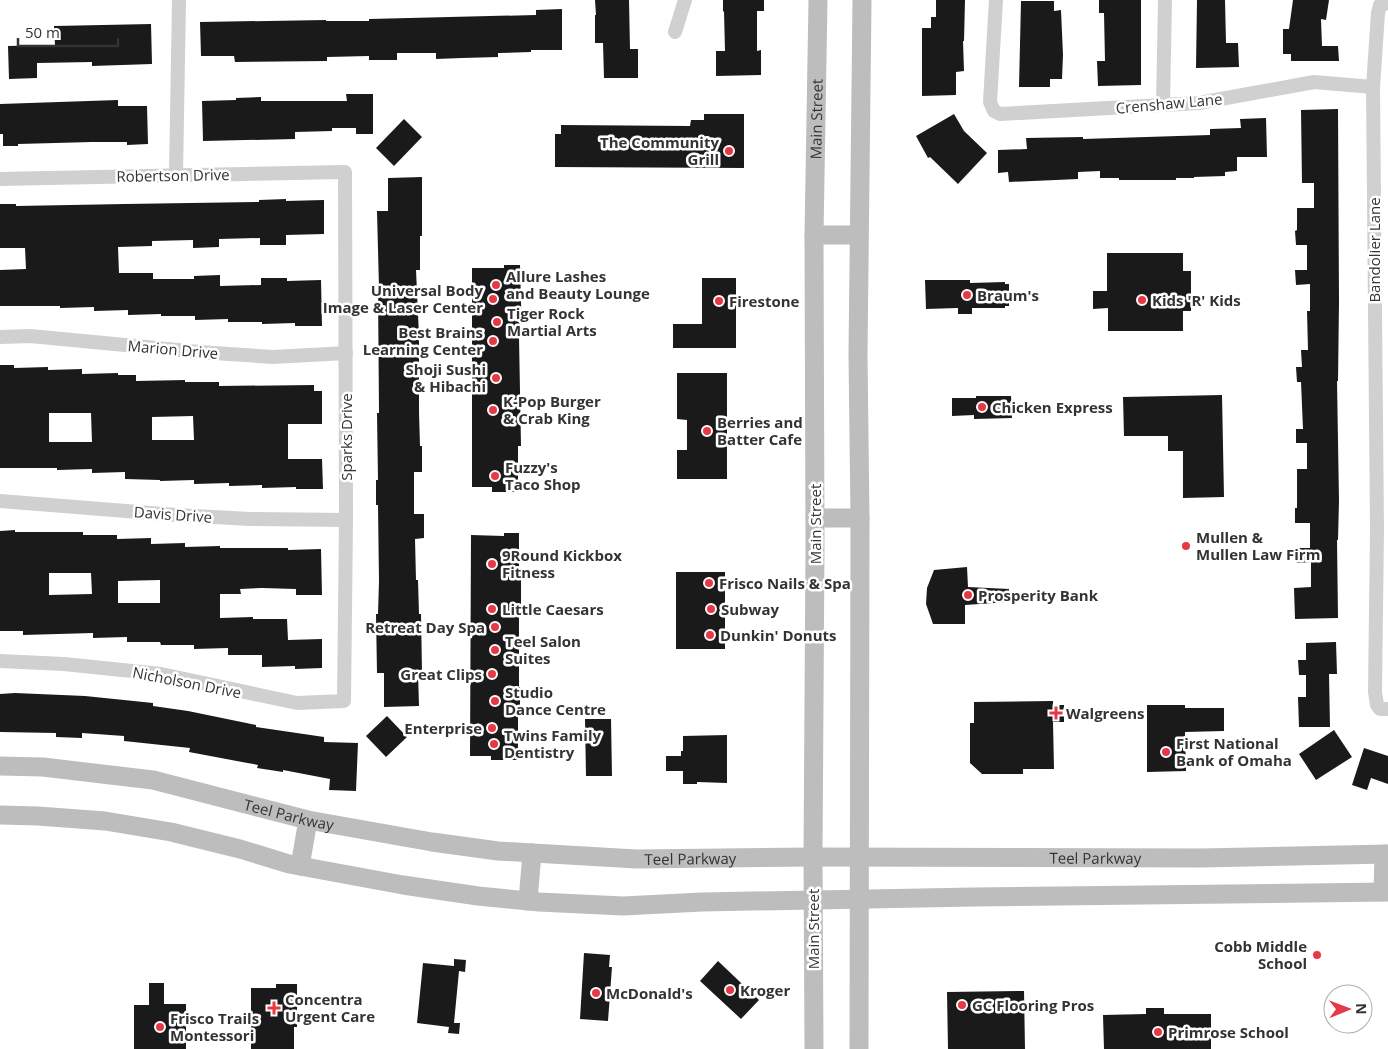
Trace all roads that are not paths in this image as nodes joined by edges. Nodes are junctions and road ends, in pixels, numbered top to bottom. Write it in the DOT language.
graph roads {
  1 [pos="179,0"];
  2 [pos="685,0"];
  3 [pos="818,0"];
  4 [pos="862,0"];
  5 [pos="996,0"];
  6 [pos="1165,0"];
  7 [pos="1384,4"];
  8 [pos="675,32"];
  9 [pos="1373,87"];
  10 [pos="1163,105"];
  11 [pos="345,172"];
  12 [pos="176,175"];
  13 [pos="0,180"];
  14 [pos="814,235"];
  15 [pos="858,235"];
  16 [pos="0,337"];
  17 [pos="346,352"];
  18 [pos="0,501"];
  19 [pos="815,518"];
  20 [pos="860,518"];
  21 [pos="346,520"];
  22 [pos="1382,530"];
  23 [pos="0,661"];
  24 [pos="344,701"];
  25 [pos="1382,707"];
  26 [pos="0,766"];
  27 [pos="0,815"];
  28 [pos="308,820"];
  29 [pos="532,853"];
  30 [pos="1386,854"];
  31 [pos="812,857"];
  32 [pos="860,858"];
  33 [pos="300,866"];
  34 [pos="1386,892"];
  35 [pos="859,899"];
  36 [pos="813,900"];
  37 [pos="528,901"];
  38 [pos="814,1049"];
  39 [pos="859,1049"];
  1 -- 12 [label="street"];
  2 -- 8 [label="street"];
  3 -- 14 [label="main road, Main Street"];
  4 -- 15 [label="main road"];
  5 -- 10 [label="street, Crenshaw Lane"];
  6 -- 10 [label="street"];
  7 -- 9 [label="street, Bandolier Lane"];
  9 -- 10 [label="street, Crenshaw Lane"];
  9 -- 22 [label="street, Bandolier Lane"];
  11 -- 12 [label="street, Robertson Drive"];
  11 -- 17 [label="street, Sparks Drive"];
  12 -- 13 [label="street, Robertson Drive"];
  14 -- 15 [label="main road"];
  14 -- 19 [label="main road, Main Street"];
  15 -- 20 [label="main road"];
  16 -- 17 [label="street, Marion Drive"];
  17 -- 21 [label="street, Sparks Drive"];
  18 -- 21 [label="street, Davis Drive"];
  19 -- 20 [label="main road"];
  19 -- 31 [label="main road, Main Street"];
  20 -- 32 [label="main road"];
  21 -- 24 [label="street, Sparks Drive"];
  22 -- 25 [label="street, Bandolier Lane"];
  23 -- 24 [label="street, Nicholson Drive"];
  26 -- 28 [label="main road, Teel Parkway"];
  27 -- 33 [label="main road"];
  28 -- 29 [label="main road, Teel Parkway"];
  28 -- 33 [label="main road"];
  29 -- 31 [label="main road, Teel Parkway"];
  29 -- 37 [label="main road"];
  30 -- 32 [label="main road, Teel Parkway"];
  30 -- 34 [label="main road"];
  31 -- 32 [label="main road, Teel Parkway"];
  31 -- 36 [label="main road, Main Street"];
  32 -- 35 [label="main road"];
  33 -- 37 [label="main road"];
  34 -- 35 [label="main road"];
  35 -- 36 [label="main road"];
  35 -- 39 [label="main road"];
  36 -- 37 [label="main road"];
  36 -- 38 [label="main road, Main Street"];
}
